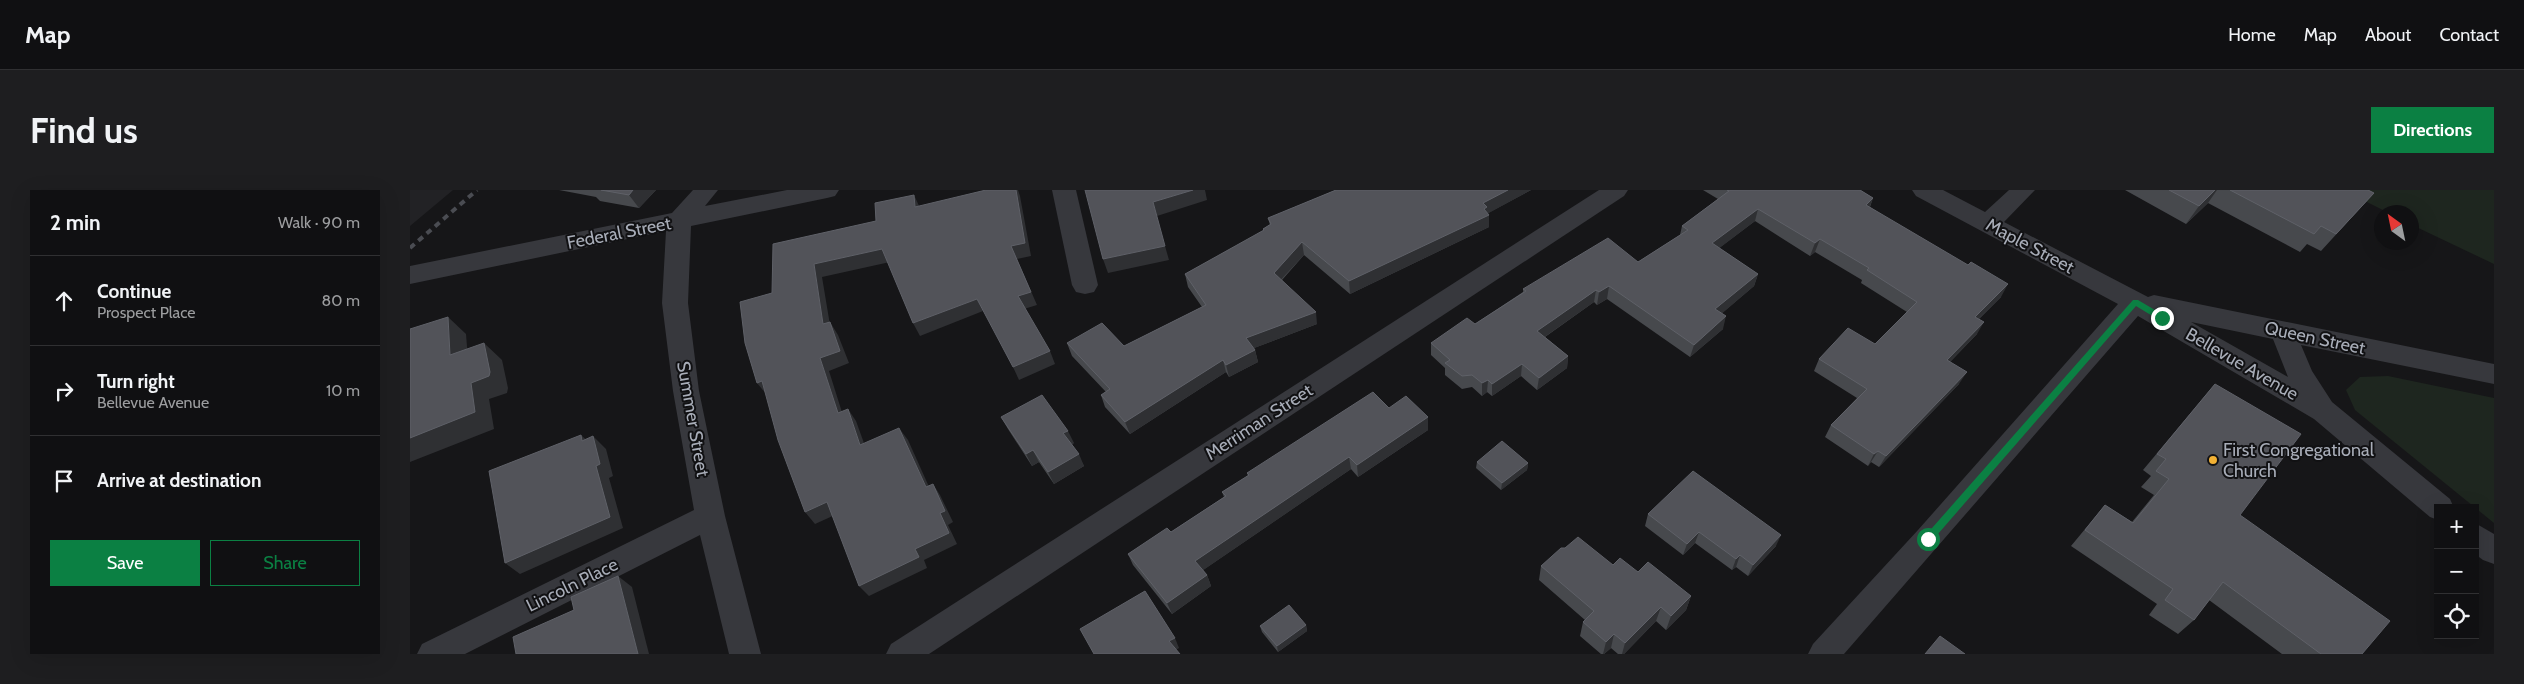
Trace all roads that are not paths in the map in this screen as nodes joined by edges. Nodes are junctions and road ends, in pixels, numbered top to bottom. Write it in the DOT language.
graph roads {
  1 [pos="706,190"];
  2 [pos="827,190"];
  3 [pos="1064,190"];
  4 [pos="1616,190"];
  5 [pos="1924,190"];
  6 [pos="2023,190"];
  7 [pos="679,221"];
  8 [pos="1987,224"];
  9 [pos="410,275"];
  10 [pos="1085,284"];
  11 [pos="2136,302"];
  12 [pos="2283,332"];
  13 [pos="2494,374"];
  14 [pos="2324,411"];
  15 [pos="2435,504"];
  16 [pos="710,516"];
  17 [pos="2479,539"];
  18 [pos="2494,551"];
  19 [pos="433,654"];
  20 [pos="745,654"];
  21 [pos="902,654"];
  22 [pos="1824,654"];
  1 -- 7 [label="street"];
  2 -- 7 [label="street, Federal Street"];
  3 -- 10 [label="street"];
  4 -- 21 [label="street, Merriman Street"];
  5 -- 8 [label="street, Maple Street"];
  6 -- 8 [label="street"];
  7 -- 9 [label="street, Federal Street"];
  7 -- 16 [label="street, Summer Street"];
  8 -- 11 [label="street, Maple Street"];
  11 -- 12 [label="street, Queen Street"];
  11 -- 14 [label="street, Bellevue Avenue"];
  11 -- 22 [label="street"];
  12 -- 13 [label="street, Queen Street"];
  12 -- 14 [label="street, Bellevue Avenue"];
  14 -- 15 [label="street, Bellevue Avenue"];
  16 -- 19 [label="street, Lincoln Place"];
  16 -- 20 [label="street, Summer Street"];
  17 -- 18 [label="street"];
}
